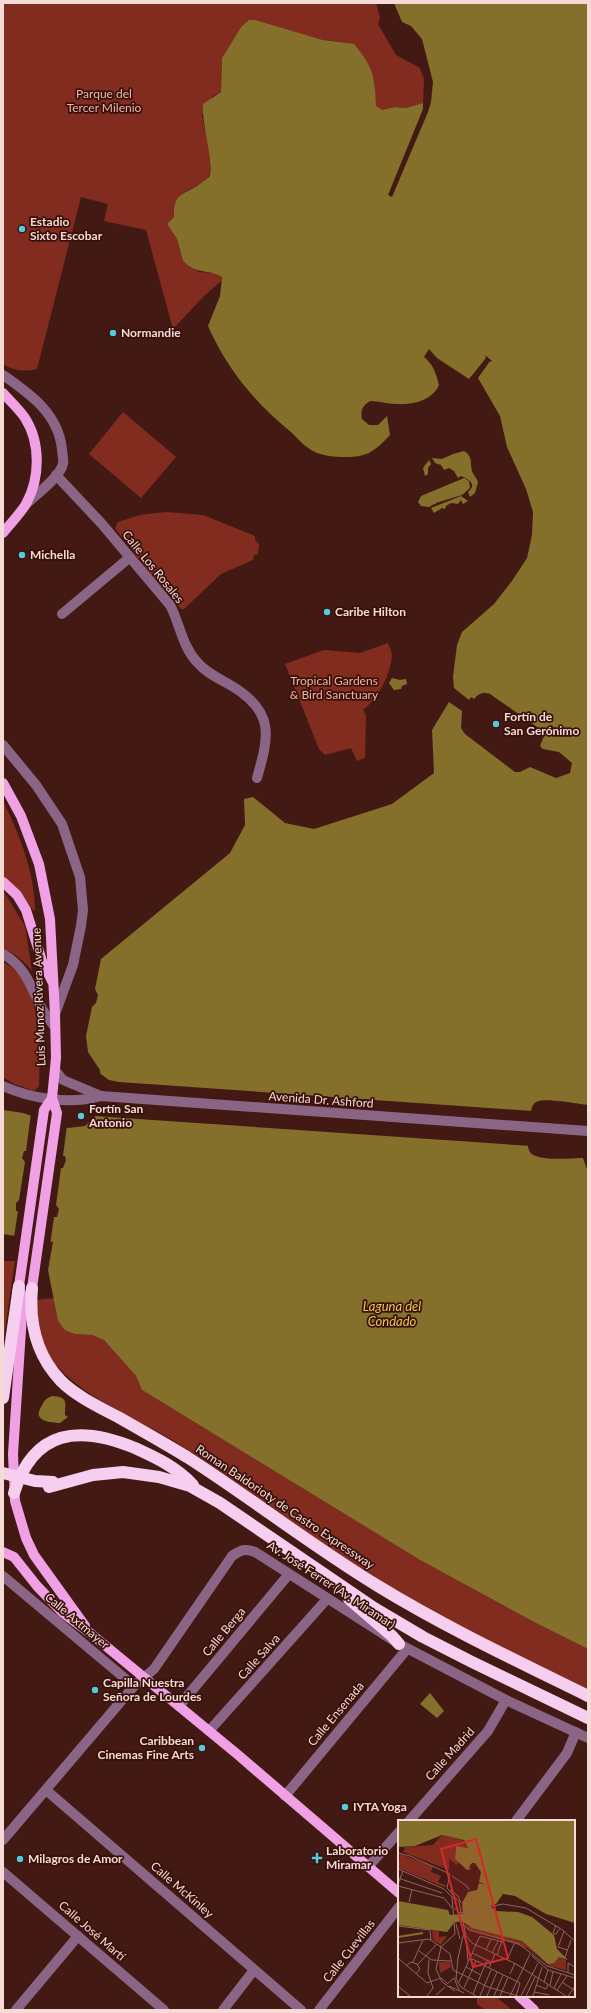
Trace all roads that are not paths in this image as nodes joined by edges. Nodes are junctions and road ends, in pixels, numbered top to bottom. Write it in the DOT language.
graph roads {
  1 [pos="3,375"];
  2 [pos="3,392"];
  3 [pos="56,475"];
  4 [pos="26,504"];
  5 [pos="3,533"];
  6 [pos="130,558"];
  7 [pos="62,614"];
  8 [pos="3,745"];
  9 [pos="257,778"];
  10 [pos="3,783"];
  11 [pos="3,882"];
  12 [pos="3,954"];
  13 [pos="54,985"];
  14 [pos="55,1014"];
  15 [pos="55,1027"];
  16 [pos="54,1070"];
  17 [pos="4,1086"];
  18 [pos="101,1096"];
  19 [pos="52,1098"];
  20 [pos="588,1132"];
  21 [pos="19,1286"];
  22 [pos="32,1288"];
  23 [pos="3,1354"];
  24 [pos="3,1398"];
  25 [pos="3,1473"];
  26 [pos="3,1481"];
  27 [pos="51,1484"];
  28 [pos="198,1490"];
  29 [pos="14,1493"];
  30 [pos="3,1552"];
  31 [pos="289,1574"];
  32 [pos="3,1576"];
  33 [pos="329,1578"];
  34 [pos="327,1599"];
  35 [pos="90,1633"];
  36 [pos="403,1647"];
  37 [pos="144,1677"];
  38 [pos="134,1686"];
  39 [pos="588,1696"];
  40 [pos="506,1700"];
  41 [pos="179,1706"];
  42 [pos="588,1718"];
  43 [pos="209,1731"];
  44 [pos="576,1732"];
  45 [pos="588,1738"];
  46 [pos="46,1790"];
  47 [pos="285,1796"];
  48 [pos="409,1820"];
  49 [pos="517,1820"];
  50 [pos="398,1833"];
  51 [pos="3,1840"];
  52 [pos="368,1867"];
  53 [pos="3,1872"];
  54 [pos="398,1892"];
  55 [pos="398,1909"];
  56 [pos="78,1936"];
  57 [pos="254,1970"];
  58 [pos="520,1997"];
  59 [pos="16,2010"];
  60 [pos="164,2010"];
  61 [pos="223,2010"];
  62 [pos="301,2010"];
  63 [pos="319,2010"];
  64 [pos="534,2010"];
  1 -- 3 [label="street"];
  2 -- 4 [label="main road"];
  3 -- 4 [label="street"];
  3 -- 6 [label="street, Calle Los Rosales"];
  4 -- 5 [label="main road"];
  6 -- 7 [label="street"];
  6 -- 9 [label="street, Calle Los Rosales"];
  8 -- 14 [label="street"];
  10 -- 13 [label="main road, Luis Munoz Rivera Avenue"];
  11 -- 13 [label="main road"];
  12 -- 15 [label="street"];
  13 -- 14 [label="main road, Luis Munoz Rivera Avenue"];
  14 -- 15 [label="main road, Luis Munoz Rivera Avenue"];
  15 -- 16 [label="main road, Luis Munoz Rivera Avenue"];
  16 -- 18 [label="street"];
  16 -- 19 [label="main road, Luis Munoz Rivera Avenue"];
  17 -- 19 [label="street, Avenida Dr. Ashford"];
  18 -- 19 [label="street, Avenida Dr. Ashford"];
  18 -- 20 [label="street, Avenida Dr. Ashford"];
  19 -- 21 [label="main road, Luis Munoz Rivera Avenue"];
  19 -- 22 [label="main road"];
  21 -- 23 [label="main road"];
  21 -- 24 [label="highway"];
  21 -- 29 [label="main road"];
  22 -- 39 [label="highway, Roman Baldorioty de Castro Expressway"];
  25 -- 27 [label="highway, bridge"];
  26 -- 27 [label="highway"];
  27 -- 28 [label="highway"];
  28 -- 29 [label="highway"];
  28 -- 33 [label="highway"];
  29 -- 35 [label="main road"];
  30 -- 35 [label="main road"];
  31 -- 34 [label="street, Av. José Ferrer (Av. Miramar)"];
  31 -- 37 [label="street, Av. José Ferrer (Av. Miramar)"];
  31 -- 41 [label="street, Calle Berga"];
  32 -- 38 [label="street, Calle Axtmayer"];
  33 -- 36 [label="highway"];
  33 -- 42 [label="highway"];
  34 -- 36 [label="street, Av. José Ferrer (Av. Miramar)"];
  34 -- 43 [label="street, Calle Salva"];
  35 -- 37 [label="main road"];
  36 -- 40 [label="street, Av. José Ferrer (Av. Miramar)"];
  36 -- 47 [label="street, Calle Ensenada"];
  37 -- 38 [label="street, Av. José Ferrer (Av. Miramar)"];
  37 -- 41 [label="main road"];
  38 -- 46 [label="street, Av. José Ferrer (Av. Miramar)"];
  40 -- 44 [label="street, Av. José Ferrer (Av. Miramar)"];
  40 -- 48 [label="street, Calle Madrid"];
  41 -- 43 [label="main road"];
  43 -- 47 [label="main road"];
  44 -- 45 [label="street, Av. José Ferrer (Av. Miramar)"];
  44 -- 49 [label="street"];
  46 -- 51 [label="street, Av. José Ferrer (Av. Miramar)"];
  46 -- 57 [label="street, Calle McKinley"];
  47 -- 52 [label="main road"];
  50 -- 52 [label="street"];
  52 -- 54 [label="main road"];
  53 -- 56 [label="street, Calle José Martí"];
  55 -- 63 [label="street, Calle Cuevillas"];
  56 -- 59 [label="street"];
  56 -- 60 [label="street, Calle José Martí"];
  57 -- 61 [label="street"];
  57 -- 62 [label="street, Calle McKinley"];
  58 -- 64 [label="main road"];
}
